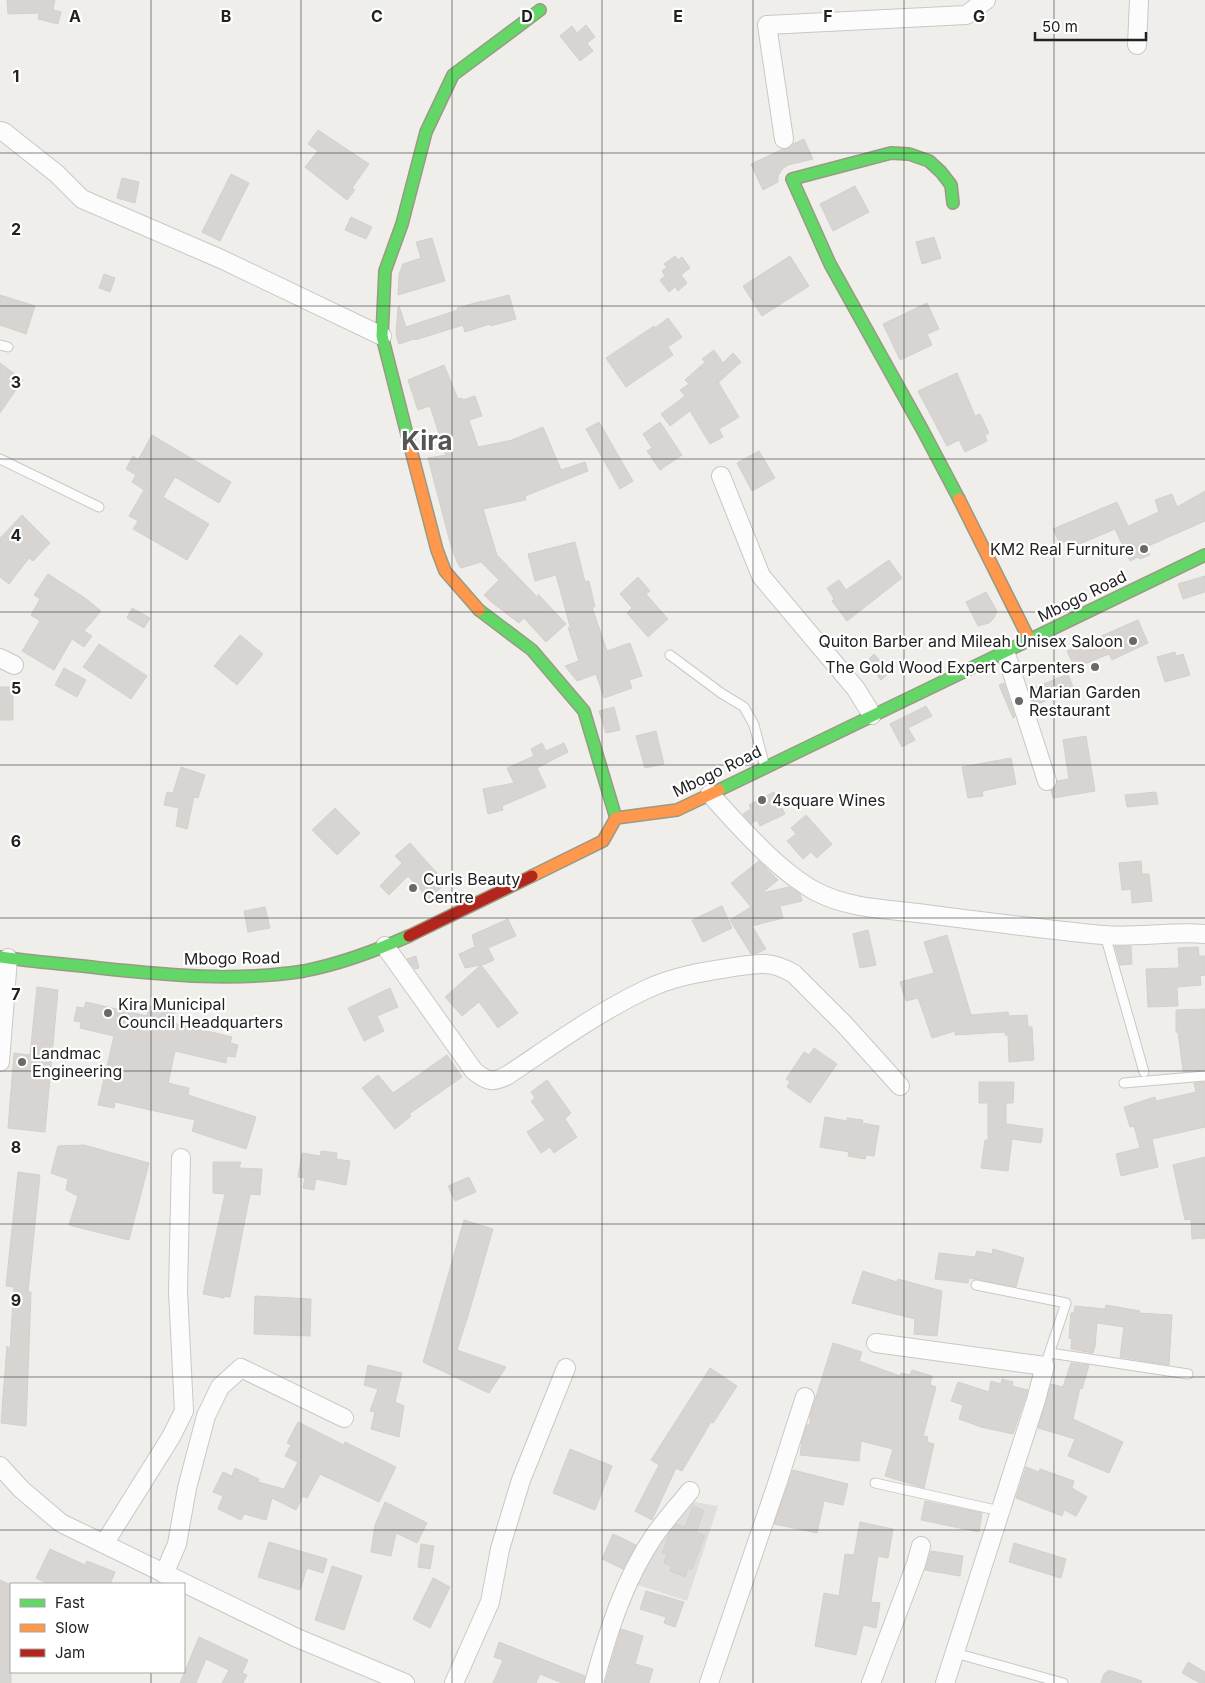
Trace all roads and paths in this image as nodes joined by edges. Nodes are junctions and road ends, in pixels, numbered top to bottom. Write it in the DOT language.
graph roads {
  1 [pos="986,0"];
  2 [pos="1139,0"];
  3 [pos="540,10"];
  4 [pos="1137,45"];
  5 [pos="0,131"];
  6 [pos="784,139"];
  7 [pos="953,203"];
  8 [pos="382,336"];
  9 [pos="0,459"];
  10 [pos="721,476"];
  11 [pos="99,507"];
  12 [pos="1205,554"];
  13 [pos="1029,639"];
  14 [pos="1004,651"];
  15 [pos="670,655"];
  16 [pos="872,715"];
  17 [pos="765,767"];
  18 [pos="1047,781"];
  19 [pos="710,794"];
  20 [pos="616,818"];
  21 [pos="1205,934"];
  22 [pos="1105,935"];
  23 [pos="385,946"];
  24 [pos="4,957"];
  25 [pos="0,1062"];
  26 [pos="1144,1072"];
  27 [pos="1205,1076"];
  28 [pos="1124,1083"];
  29 [pos="900,1086"];
  30 [pos="181,1158"];
  31 [pos="976,1284"];
  32 [pos="876,1343"];
  33 [pos="1048,1359"];
  34 [pos="566,1368"];
  35 [pos="1188,1374"];
  36 [pos="805,1397"];
  37 [pos="344,1418"];
  38 [pos="0,1466"];
  39 [pos="875,1482"];
  40 [pos="690,1491"];
  41 [pos="1000,1511"];
  42 [pos="104,1544"];
  43 [pos="921,1546"];
  44 [pos="164,1574"];
  45 [pos="183,1583"];
  46 [pos="185,1584"];
  47 [pos="955,1653"];
  48 [pos="405,1683"];
  49 [pos="454,1683"];
  50 [pos="594,1683"];
  51 [pos="709,1683"];
  52 [pos="871,1683"];
  53 [pos="945,1683"];
  54 [pos="1063,1683"];
  1 -- 6 [label="street"];
  2 -- 4 [label="street"];
  3 -- 8 [label="street"];
  5 -- 8 [label="street"];
  7 -- 13 [label="street"];
  8 -- 20 [label="street"];
  9 -- 11 [label="lane"];
  10 -- 16 [label="street"];
  12 -- 13 [label="street, Mbogo Road"];
  13 -- 14 [label="street, Mbogo Road"];
  14 -- 16 [label="street, Mbogo Road"];
  14 -- 18 [label="street"];
  15 -- 17 [label="lane"];
  16 -- 17 [label="street, Mbogo Road"];
  17 -- 19 [label="street, Mbogo Road"];
  19 -- 20 [label="street, Mbogo Road"];
  19 -- 22 [label="street"];
  20 -- 23 [label="street, Mbogo Road"];
  21 -- 22 [label="street"];
  22 -- 26 [label="lane"];
  23 -- 24 [label="street, Mbogo Road"];
  23 -- 29 [label="street"];
  24 -- 25 [label="street"];
  27 -- 28 [label="lane"];
  30 -- 42 [label="street"];
  31 -- 33 [label="lane"];
  32 -- 33 [label="street"];
  33 -- 35 [label="lane"];
  33 -- 41 [label="street"];
  34 -- 49 [label="street"];
  36 -- 51 [label="street"];
  37 -- 44 [label="street"];
  38 -- 42 [label="street"];
  39 -- 41 [label="lane"];
  40 -- 50 [label="street"];
  41 -- 47 [label="street"];
  42 -- 44 [label="street"];
  43 -- 52 [label="street"];
  44 -- 45 [label="street"];
  46 -- 48 [label="street"];
  47 -- 53 [label="street"];
  47 -- 54 [label="lane"];
}
